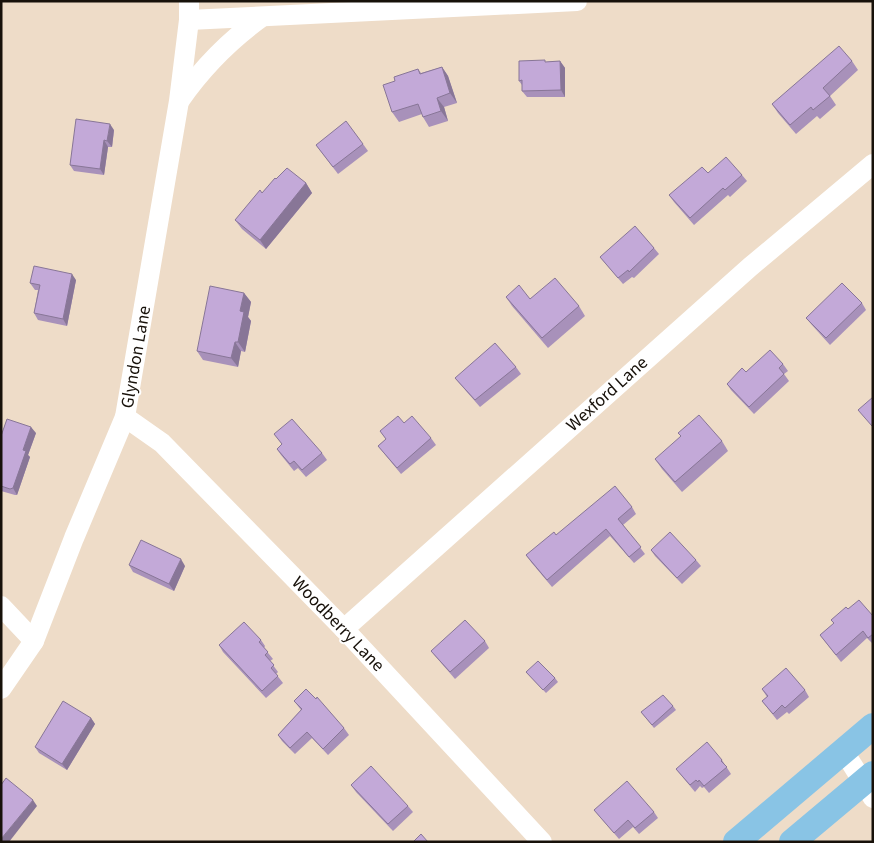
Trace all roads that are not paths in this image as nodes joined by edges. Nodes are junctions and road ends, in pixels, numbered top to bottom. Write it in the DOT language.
graph roads {
  1 [pos="577,1"];
  2 [pos="189,10"];
  3 [pos="262,17"];
  4 [pos="179,101"];
  5 [pos="873,164"];
  6 [pos="125,417"];
  7 [pos="1,606"];
  8 [pos="344,629"];
  9 [pos="34,641"];
  10 [pos="1,688"];
  11 [pos="873,726"];
  12 [pos="844,750"];
  13 [pos="870,784"];
  14 [pos="542,842"];
  15 [pos="736,842"];
  16 [pos="792,842"];
  1 -- 3 [label="street"];
  2 -- 3 [label="street"];
  2 -- 4 [label="street, Glyndon Lane"];
  3 -- 4 [label="street"];
  4 -- 6 [label="street, Glyndon Lane"];
  5 -- 8 [label="street, Wexford Lane"];
  6 -- 8 [label="street, Woodberry Lane"];
  6 -- 9 [label="street, Glyndon Lane"];
  7 -- 9 [label="street"];
  8 -- 14 [label="street, Woodberry Lane"];
  9 -- 10 [label="street, Glyndon Lane"];
  11 -- 12 [label="main road"];
  12 -- 13 [label="street"];
  12 -- 15 [label="main road"];
  13 -- 16 [label="main road"];
}
